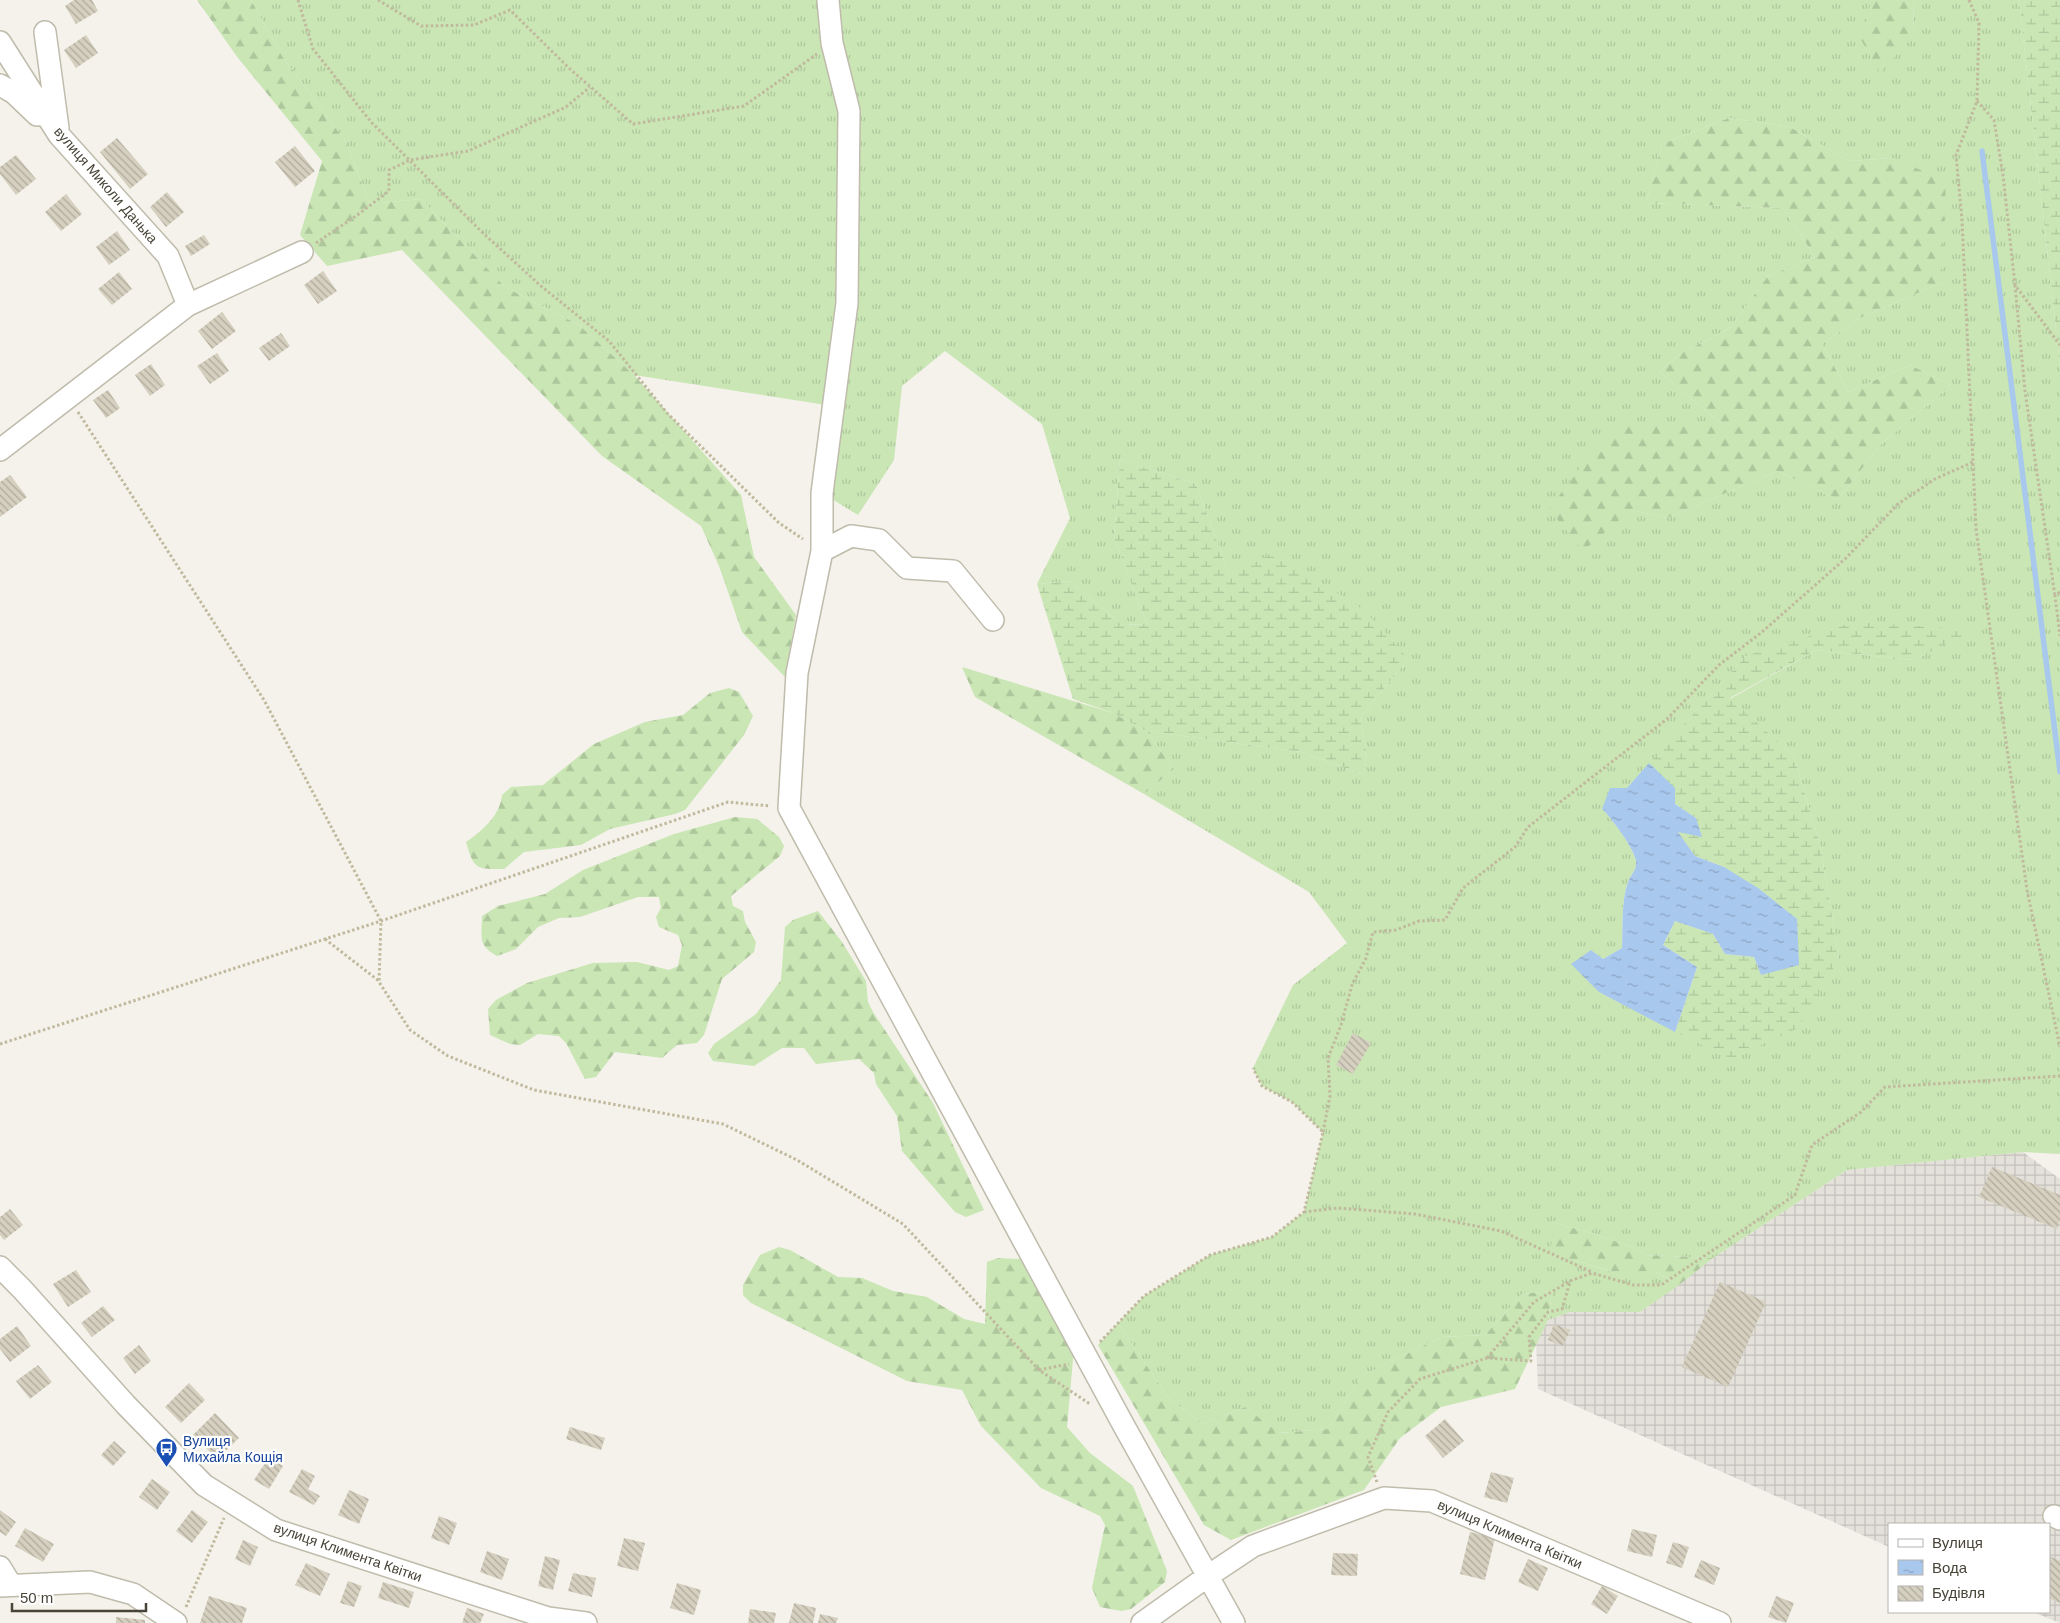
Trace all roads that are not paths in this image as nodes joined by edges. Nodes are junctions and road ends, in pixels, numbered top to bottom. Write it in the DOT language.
graph roads {
  1 [pos="828,0"];
  2 [pos="44,32"];
  3 [pos="0,42"];
  4 [pos="0,86"];
  5 [pos="59,135"];
  6 [pos="302,252"];
  7 [pos="188,305"];
  8 [pos="0,450"];
  9 [pos="822,551"];
  10 [pos="993,620"];
  11 [pos="0,1267"];
  12 [pos="1208,1576"];
  13 [pos="4,1579"];
  14 [pos="180,1619"];
  15 [pos="548,1620"];
  16 [pos="586,1623"];
  17 [pos="1142,1623"];
  18 [pos="1234,1623"];
  19 [pos="1720,1623"];
  1 -- 9 [label="street"];
  2 -- 5 [label="street"];
  3 -- 5 [label="street, вулиця Миколи Данька"];
  4 -- 5 [label="street"];
  5 -- 7 [label="street, вулиця Миколи Данька"];
  6 -- 7 [label="street"];
  7 -- 8 [label="street"];
  9 -- 10 [label="street"];
  9 -- 12 [label="street"];
  11 -- 15 [label="street, вулиця Климента Квітки"];
  12 -- 17 [label="street, вулиця Климента Квітки"];
  12 -- 18 [label="street"];
  12 -- 19 [label="street, вулиця Климента Квітки"];
  13 -- 14 [label="street"];
  15 -- 16 [label="street, вулиця Климента Квітки"];
}
